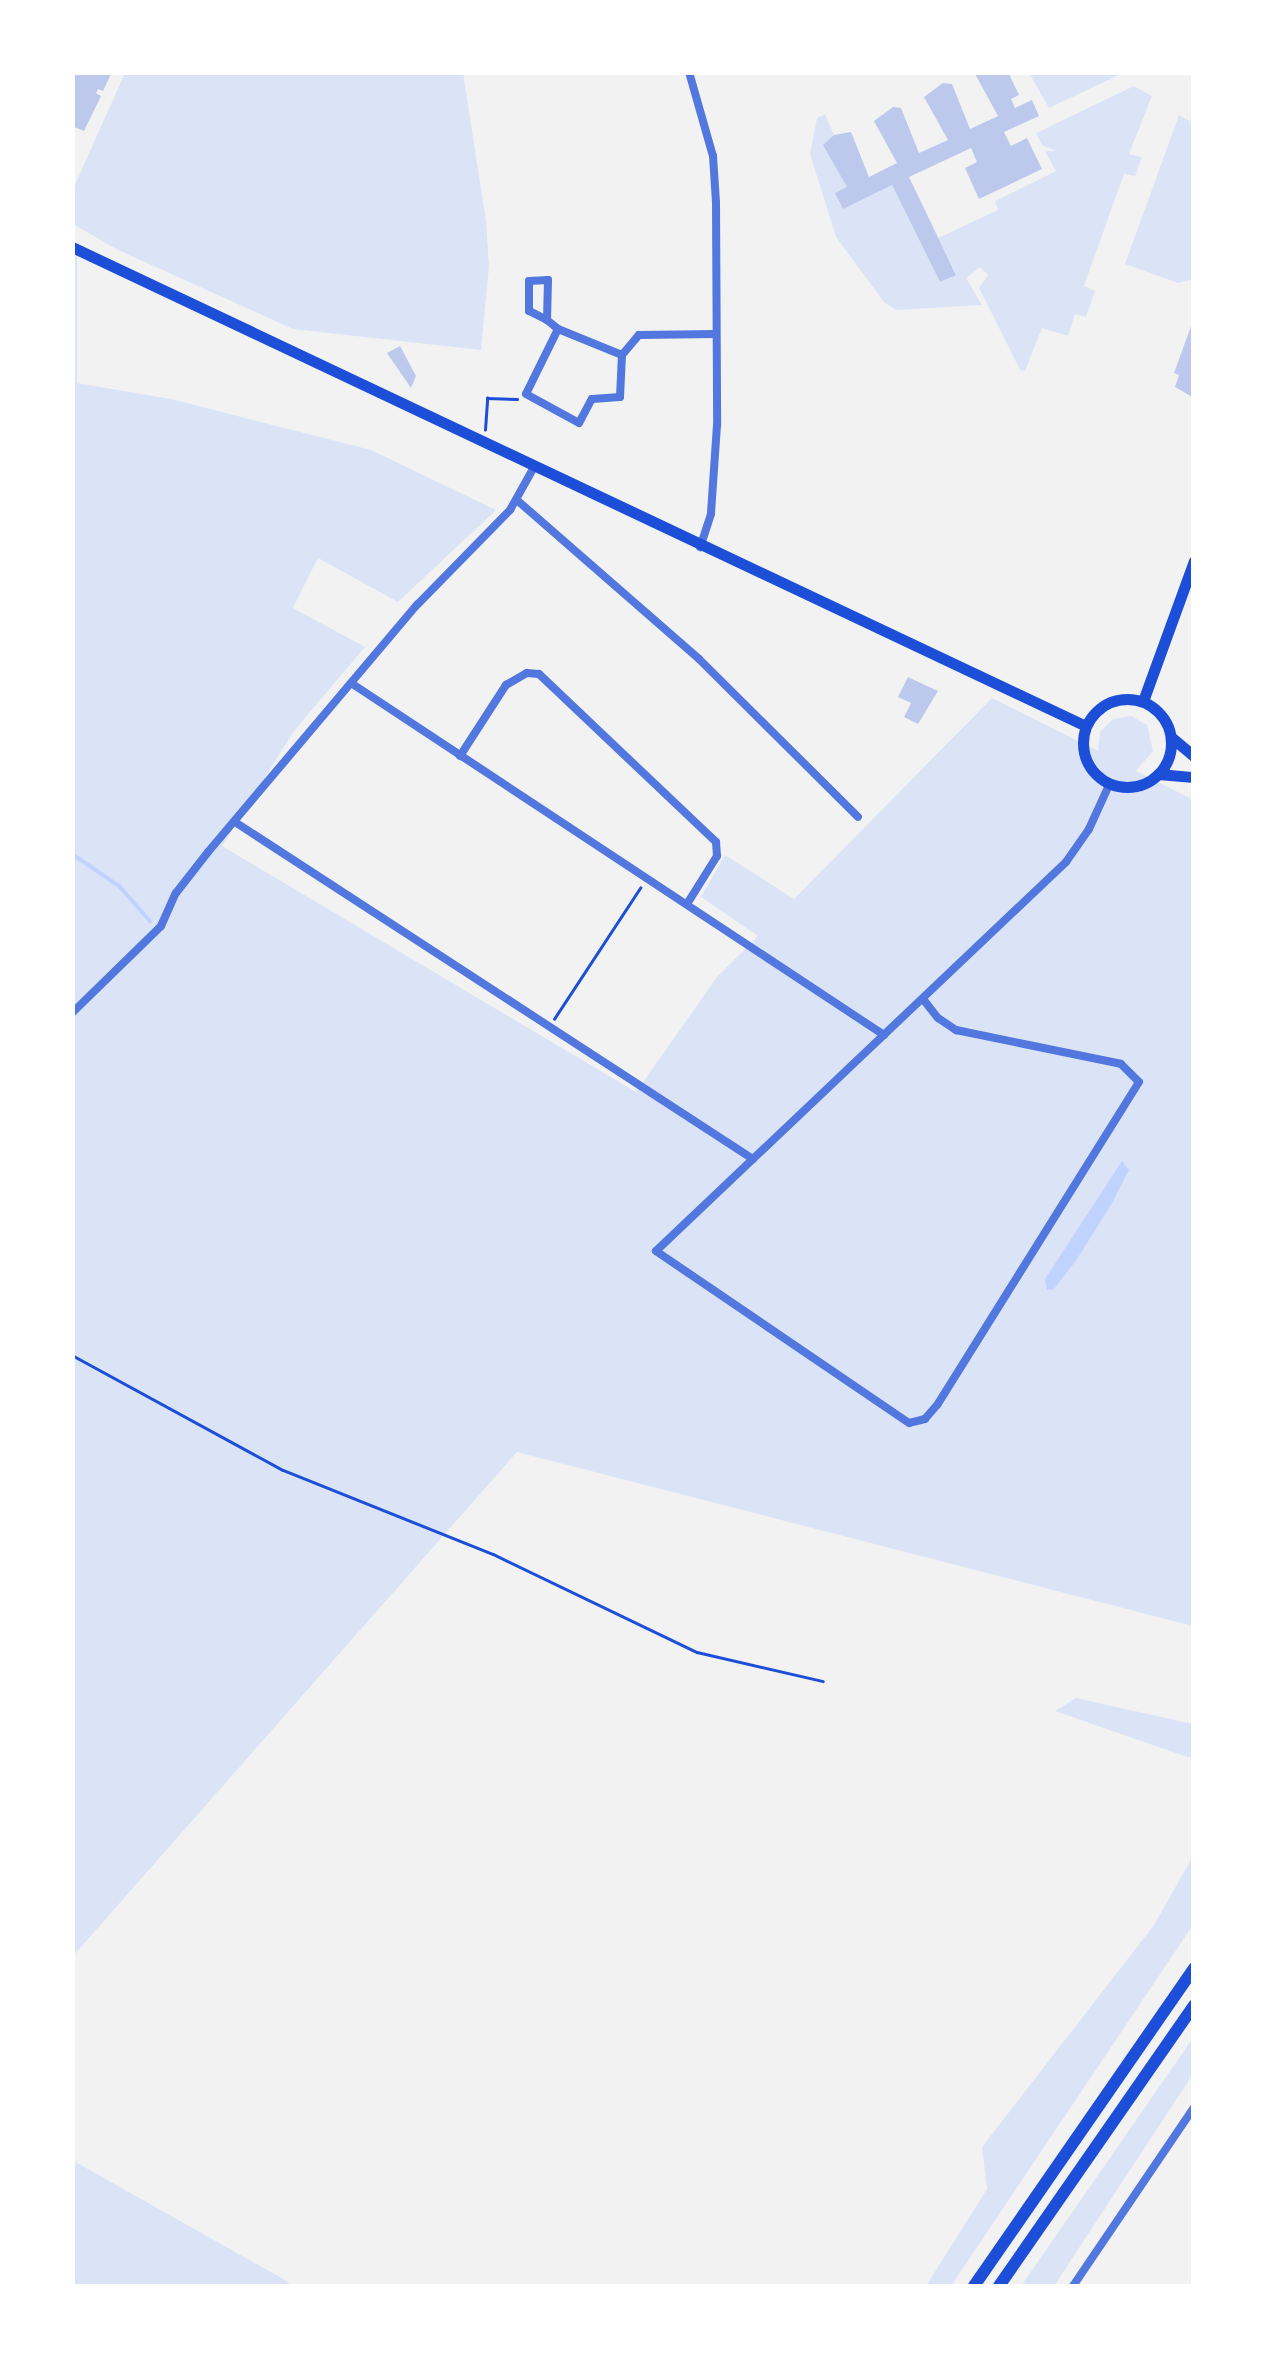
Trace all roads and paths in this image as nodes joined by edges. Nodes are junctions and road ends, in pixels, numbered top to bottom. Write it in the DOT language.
graph roads {
  1 [pos="690,72"];
  2 [pos="72,247"];
  3 [pos="547,320"];
  4 [pos="558,329"];
  5 [pos="716,334"];
  6 [pos="622,356"];
  7 [pos="529,396"];
  8 [pos="480,440"];
  9 [pos="534,466"];
  10 [pos="518,500"];
  11 [pos="700,547"];
  12 [pos="1194,561"];
  13 [pos="351,683"];
  14 [pos="1144,701"];
  15 [pos="1086,726"];
  16 [pos="1171,737"];
  17 [pos="460,756"];
  18 [pos="1194,756"];
  19 [pos="1158,774"];
  20 [pos="1194,777"];
  21 [pos="1110,783"];
  22 [pos="858,817"];
  23 [pos="235,822"];
  24 [pos="646,878"];
  25 [pos="688,904"];
  26 [pos="923,1000"];
  27 [pos="72,1014"];
  28 [pos="548,1028"];
  29 [pos="884,1036"];
  30 [pos="753,1160"];
  31 [pos="72,1354"];
  32 [pos="823,1682"];
  33 [pos="1194,1968"];
  34 [pos="1194,2005"];
  35 [pos="1194,2107"];
  36 [pos="974,2286"];
  37 [pos="999,2286"];
  38 [pos="1073,2286"];
  1 -- 5 [label="street"];
  2 -- 8 [label="main road"];
  3 -- 3 [label="street"];
  3 -- 4 [label="street"];
  4 -- 6 [label="street"];
  4 -- 7 [label="street"];
  5 -- 6 [label="street"];
  5 -- 11 [label="street"];
  6 -- 7 [label="street"];
  7 -- 8 [label="path"];
  8 -- 9 [label="main road"];
  9 -- 10 [label="street"];
  9 -- 11 [label="main road"];
  10 -- 13 [label="street"];
  10 -- 22 [label="street"];
  11 -- 15 [label="main road"];
  12 -- 14 [label="main road"];
  13 -- 17 [label="street"];
  13 -- 23 [label="street"];
  14 -- 15 [label="main road"];
  14 -- 16 [label="main road"];
  15 -- 21 [label="main road"];
  16 -- 18 [label="main road"];
  16 -- 19 [label="main road"];
  17 -- 24 [label="street"];
  17 -- 25 [label="street"];
  19 -- 20 [label="main road"];
  19 -- 21 [label="main road"];
  21 -- 26 [label="street"];
  23 -- 27 [label="street"];
  23 -- 28 [label="street"];
  24 -- 25 [label="street"];
  24 -- 28 [label="path"];
  25 -- 29 [label="street"];
  26 -- 29 [label="street"];
  26 -- 30 [label="street"];
  28 -- 30 [label="street"];
  29 -- 30 [label="street"];
  31 -- 32 [label="path"];
  33 -- 36 [label="highway"];
  34 -- 37 [label="highway"];
  35 -- 38 [label="street"];
}
